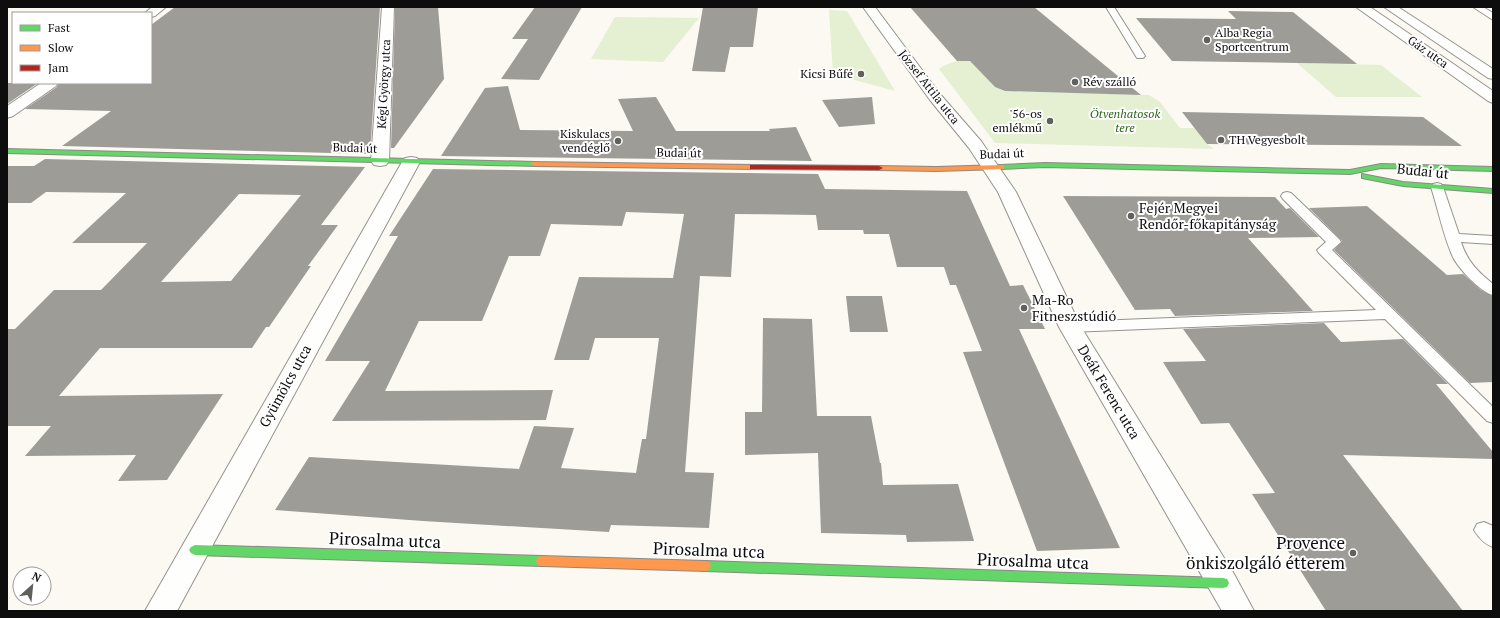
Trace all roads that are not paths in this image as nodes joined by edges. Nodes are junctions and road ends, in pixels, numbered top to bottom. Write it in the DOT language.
graph roads {
  1 [pos="160,7"];
  2 [pos="388,7"];
  3 [pos="869,7"];
  4 [pos="1110,7"];
  5 [pos="1362,7"];
  6 [pos="1390,7"];
  7 [pos="1477,7"];
  8 [pos="152,13"];
  9 [pos="1493,17"];
  10 [pos="1140,56"];
  11 [pos="1493,75"];
  12 [pos="50,84"];
  13 [pos="1493,98"];
  14 [pos="7,113"];
  15 [pos="7,151"];
  16 [pos="380,161"];
  17 [pos="411,162"];
  18 [pos="991,166"];
  19 [pos="1493,169"];
  20 [pos="1350,172"];
  21 [pos="1437,187"];
  22 [pos="1493,191"];
  23 [pos="1288,196"];
  24 [pos="1453,238"];
  25 [pos="1493,240"];
  26 [pos="1493,291"];
  27 [pos="1389,314"];
  28 [pos="1070,327"];
  29 [pos="1493,417"];
  30 [pos="195,550"];
  31 [pos="1223,583"];
  32 [pos="161,611"];
  33 [pos="1238,611"];
  1 -- 8 [label="street"];
  2 -- 16 [label="street, Kégl György utca"];
  3 -- 18 [label="street, József Attila utca"];
  4 -- 10 [label="lane"];
  5 -- 13 [label="street, Gáz utca"];
  6 -- 11 [label="street, Gáz utca"];
  7 -- 9 [label="lane"];
  12 -- 14 [label="street"];
  15 -- 16 [label="street, Budai út"];
  16 -- 17 [label="street, Budai út"];
  17 -- 18 [label="street, Budai út"];
  17 -- 30 [label="street, Gyümölcs utca"];
  18 -- 20 [label="street, Budai út"];
  18 -- 28 [label="street, Deák Ferenc utca"];
  19 -- 20 [label="street, Budai út"];
  20 -- 21 [label="street, Budai út"];
  21 -- 22 [label="street, Budai út"];
  21 -- 24 [label="lane"];
  23 -- 27 [label="lane"];
  24 -- 25 [label="lane"];
  24 -- 26 [label="lane"];
  27 -- 28 [label="lane"];
  27 -- 29 [label="lane"];
  28 -- 31 [label="street, Deák Ferenc utca"];
  30 -- 31 [label="street, Pirosalma utca"];
  30 -- 32 [label="street, Gyümölcs utca"];
  31 -- 33 [label="street, Deák Ferenc utca"];
}
